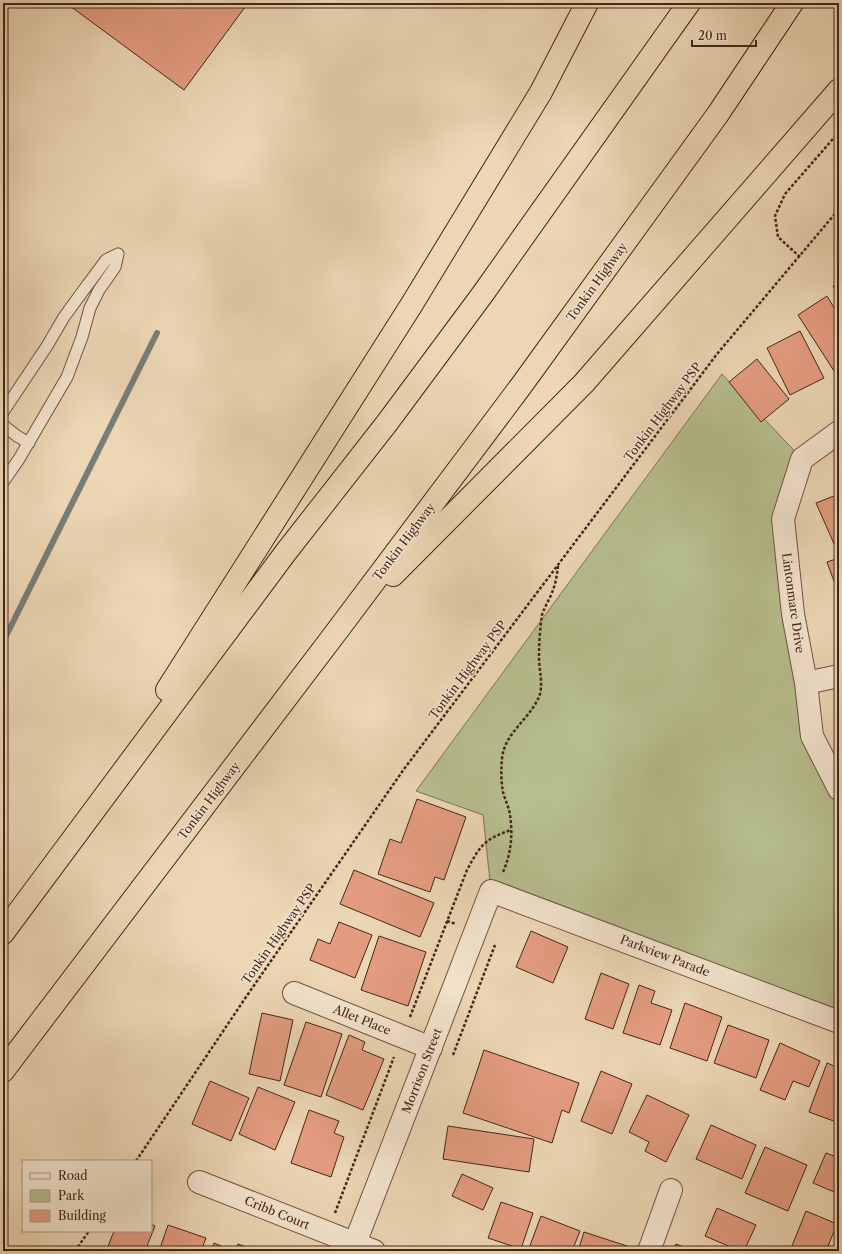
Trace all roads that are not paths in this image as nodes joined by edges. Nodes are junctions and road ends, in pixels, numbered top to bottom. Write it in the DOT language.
graph roads {
  1 [pos="587,3"];
  2 [pos="689,3"];
  3 [pos="792,3"];
  4 [pos="839,90"];
  5 [pos="3,412"];
  6 [pos="3,425"];
  7 [pos="839,432"];
  8 [pos="29,443"];
  9 [pos="3,482"];
  10 [pos="337,631"];
  11 [pos="839,676"];
  12 [pos="806,683"];
  13 [pos="839,789"];
  14 [pos="67,848"];
  15 [pos="491,891"];
  16 [pos="3,933"];
  17 [pos="294,993"];
  18 [pos="839,1022"];
  19 [pos="431,1048"];
  20 [pos="3,1072"];
  21 [pos="199,1182"];
  22 [pos="671,1190"];
  23 [pos="360,1249"];
  24 [pos="649,1251"];
  1 -- 14 [label="highway"];
  2 -- 14 [label="highway"];
  3 -- 10 [label="highway, Tonkin Highway"];
  4 -- 10 [label="highway"];
  5 -- 8 [label="lane"];
  6 -- 8 [label="lane"];
  7 -- 12 [label="street, Lintonmarc Drive"];
  8 -- 9 [label="lane"];
  10 -- 20 [label="highway, Tonkin Highway"];
  11 -- 12 [label="street"];
  12 -- 13 [label="street, Lintonmarc Drive"];
  14 -- 16 [label="highway"];
  15 -- 18 [label="street, Parkview Parade"];
  15 -- 19 [label="street, Morrison Street"];
  17 -- 19 [label="street, Allet Place"];
  19 -- 23 [label="street, Morrison Street"];
  21 -- 23 [label="street, Cribb Court"];
  22 -- 24 [label="street"];
}
